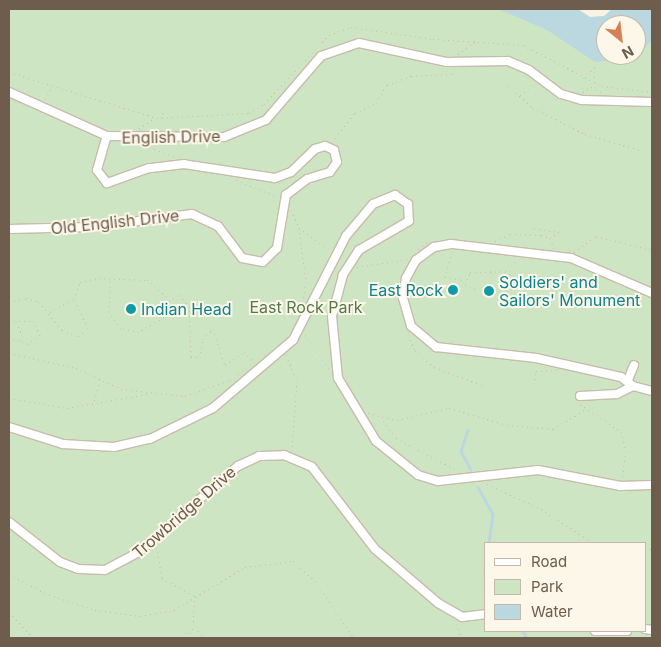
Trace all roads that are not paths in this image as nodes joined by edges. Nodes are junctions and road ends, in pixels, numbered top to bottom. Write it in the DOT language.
graph roads {
  1 [pos="9,92"];
  2 [pos="652,102"];
  3 [pos="107,136"];
  4 [pos="9,229"];
  5 [pos="652,293"];
  6 [pos="634,365"];
  7 [pos="630,383"];
  8 [pos="652,391"];
  9 [pos="580,400"];
  10 [pos="9,427"];
  11 [pos="652,485"];
  12 [pos="9,522"];
  13 [pos="483,614"];
  1 -- 3 [label="street, English Drive"];
  2 -- 3 [label="street, English Drive"];
  3 -- 4 [label="street, Old English Drive"];
  5 -- 7 [label="street"];
  6 -- 7 [label="street"];
  7 -- 8 [label="street"];
  7 -- 9 [label="street"];
  10 -- 11 [label="street"];
  12 -- 13 [label="street, Trowbridge Drive"];
}
